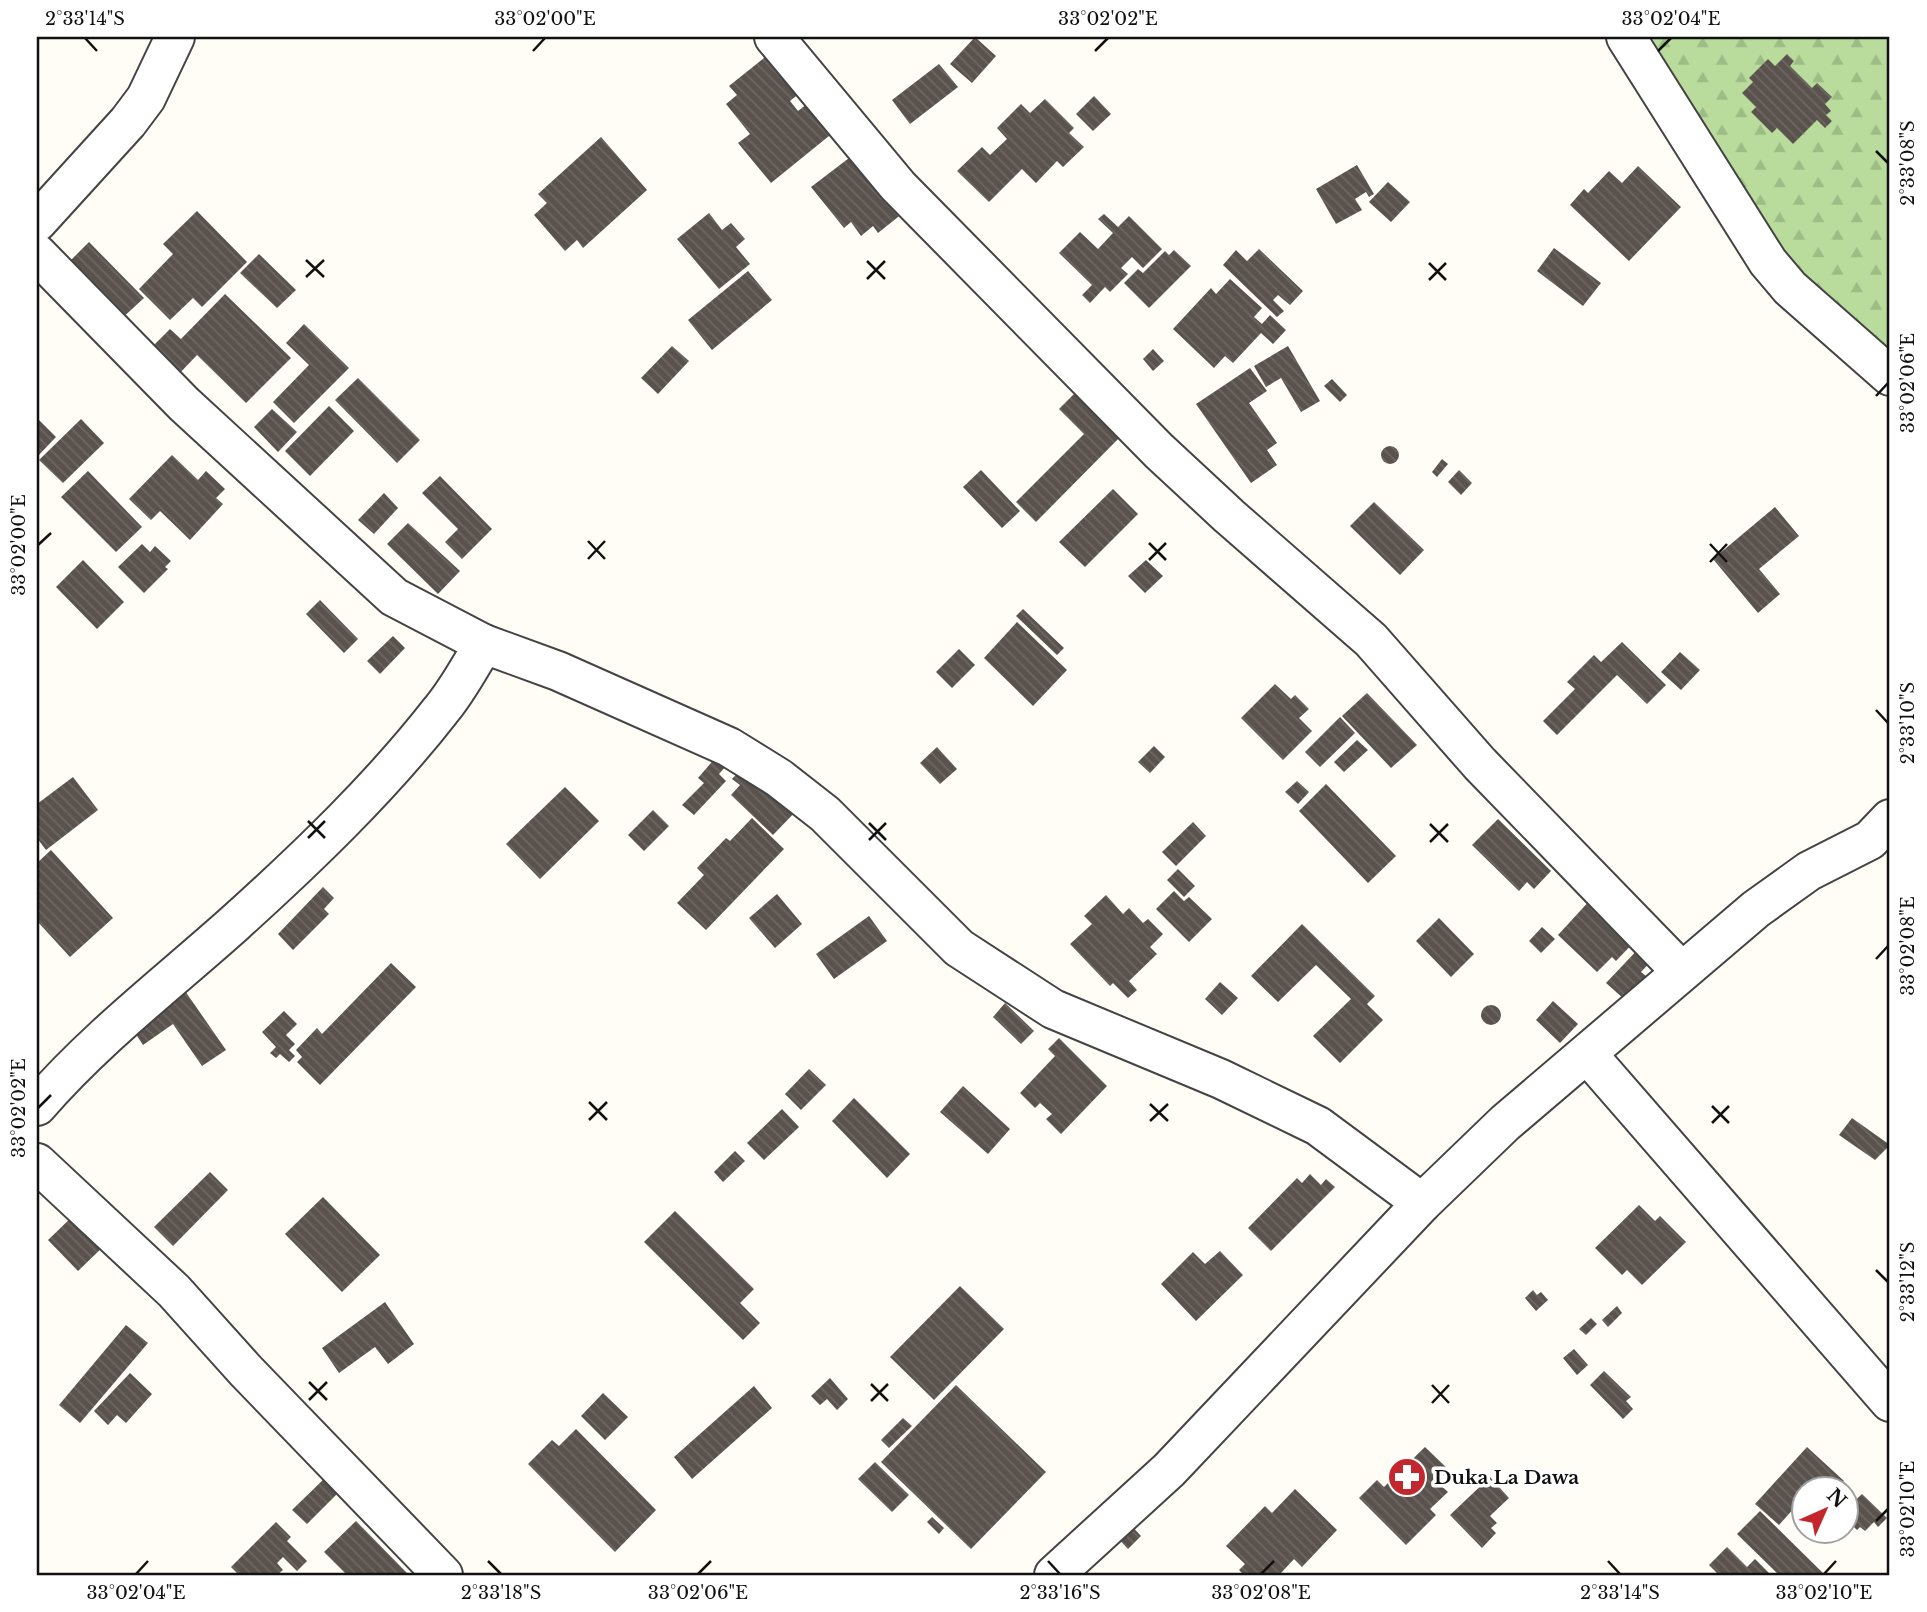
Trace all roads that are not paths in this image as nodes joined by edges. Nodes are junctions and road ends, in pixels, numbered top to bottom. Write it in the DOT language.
graph roads {
  1 [pos="175,37"];
  2 [pos="774,37"];
  3 [pos="1626,37"];
  4 [pos="37,222"];
  5 [pos="37,254"];
  6 [pos="1890,376"];
  7 [pos="485,644"];
  8 [pos="1883,838"];
  9 [pos="1681,971"];
  10 [pos="1588,1055"];
  11 [pos="37,1106"];
  12 [pos="37,1163"];
  13 [pos="1422,1203"];
  14 [pos="1890,1402"];
  15 [pos="443,1575"];
  16 [pos="1054,1575"];
  1 -- 4 [label="street"];
  2 -- 9 [label="street"];
  3 -- 6 [label="street"];
  5 -- 7 [label="street"];
  7 -- 11 [label="street"];
  7 -- 13 [label="street"];
  8 -- 9 [label="street"];
  9 -- 10 [label="street"];
  10 -- 13 [label="street"];
  10 -- 14 [label="street"];
  12 -- 15 [label="street"];
  13 -- 16 [label="street"];
}
